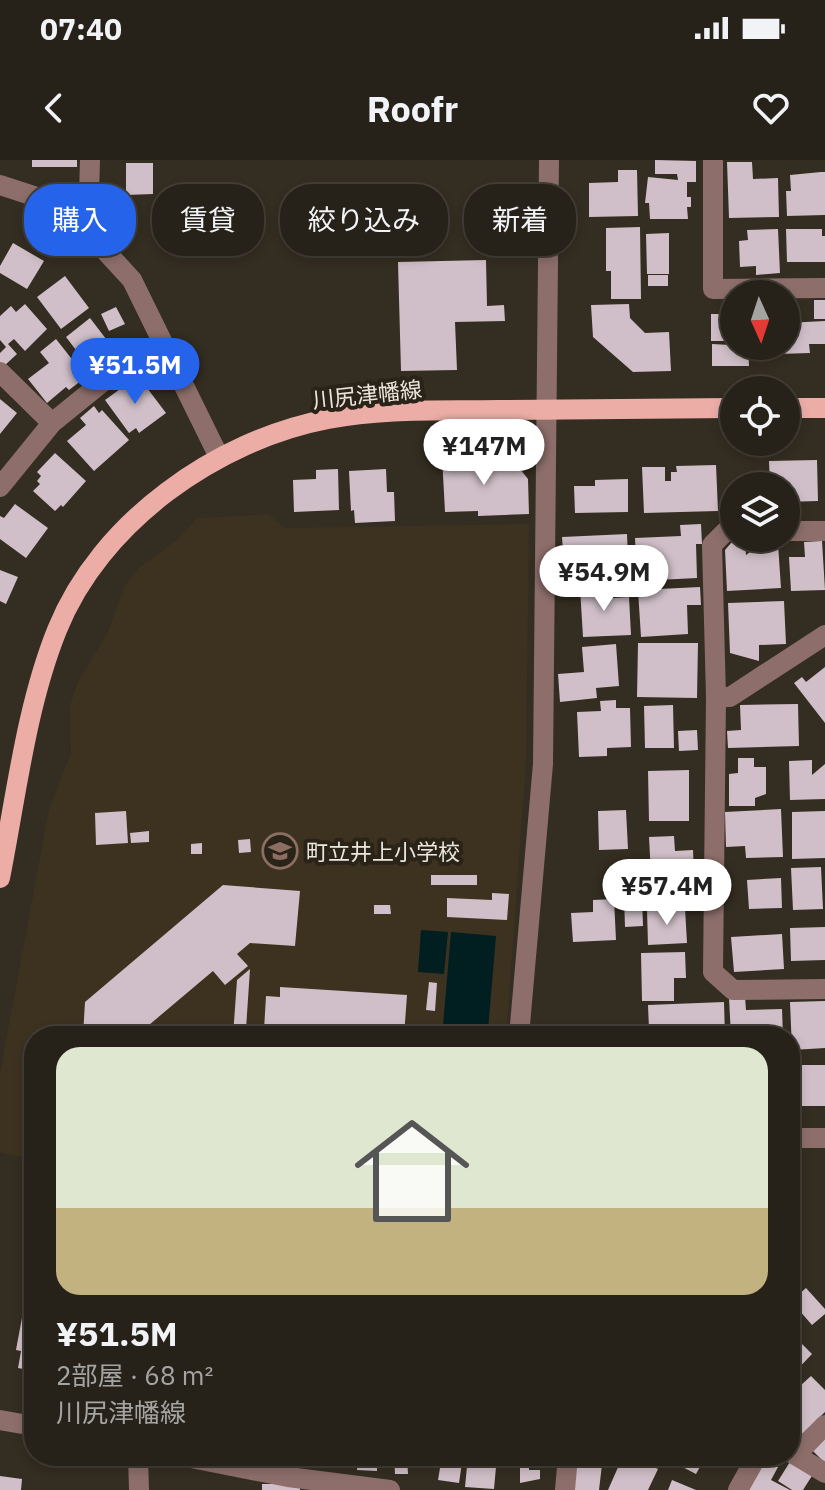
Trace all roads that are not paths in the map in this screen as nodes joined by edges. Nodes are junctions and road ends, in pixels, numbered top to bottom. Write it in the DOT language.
graph roads {
  1 [pos="90,160"];
  2 [pos="549,160"];
  3 [pos="713,160"];
  4 [pos="89,184"];
  5 [pos="0,185"];
  6 [pos="24,193"];
  7 [pos="112,256"];
  8 [pos="825,288"];
  9 [pos="165,346"];
  10 [pos="0,372"];
  11 [pos="720,408"];
  12 [pos="800,408"];
  13 [pos="825,408"];
  14 [pos="548,410"];
  15 [pos="52,423"];
  16 [pos="219,457"];
  17 [pos="0,487"];
  18 [pos="800,531"];
  19 [pos="825,531"];
  20 [pos="720,537"];
  21 [pos="825,635"];
  22 [pos="716,697"];
  23 [pos="0,878"];
  24 [pos="825,989"];
  25 [pos="520,1026"];
  26 [pos="800,1138"];
  27 [pos="825,1138"];
  28 [pos="0,1420"];
  29 [pos="24,1424"];
  30 [pos="825,1425"];
  31 [pos="800,1448"];
  32 [pos="800,1458"];
  33 [pos="138,1466"];
  34 [pos="232,1466"];
  35 [pos="289,1466"];
  36 [pos="567,1466"];
  37 [pos="751,1466"];
  38 [pos="825,1473"];
  39 [pos="288,1477"];
  40 [pos="139,1490"];
  41 [pos="390,1490"];
  42 [pos="565,1490"];
  43 [pos="738,1490"];
  1 -- 4 [label="street"];
  2 -- 14 [label="street"];
  3 -- 8 [label="street"];
  5 -- 6 [label="street"];
  7 -- 9 [label="street"];
  9 -- 15 [label="street"];
  9 -- 16 [label="street"];
  10 -- 15 [label="street"];
  11 -- 14 [label="main road, 川尻津幡線"];
  12 -- 13 [label="main road"];
  14 -- 16 [label="main road, 川尻津幡線"];
  14 -- 25 [label="street"];
  15 -- 17 [label="street"];
  16 -- 23 [label="main road, 川尻津幡線"];
  18 -- 19 [label="street"];
  20 -- 22 [label="street"];
  21 -- 22 [label="street"];
  22 -- 24 [label="street"];
  26 -- 27 [label="street"];
  28 -- 29 [label="street"];
  30 -- 31 [label="street"];
  32 -- 38 [label="street"];
  33 -- 40 [label="street"];
  34 -- 39 [label="street"];
  35 -- 39 [label="street"];
  36 -- 42 [label="street"];
  37 -- 43 [label="street"];
  39 -- 41 [label="street"];
}
